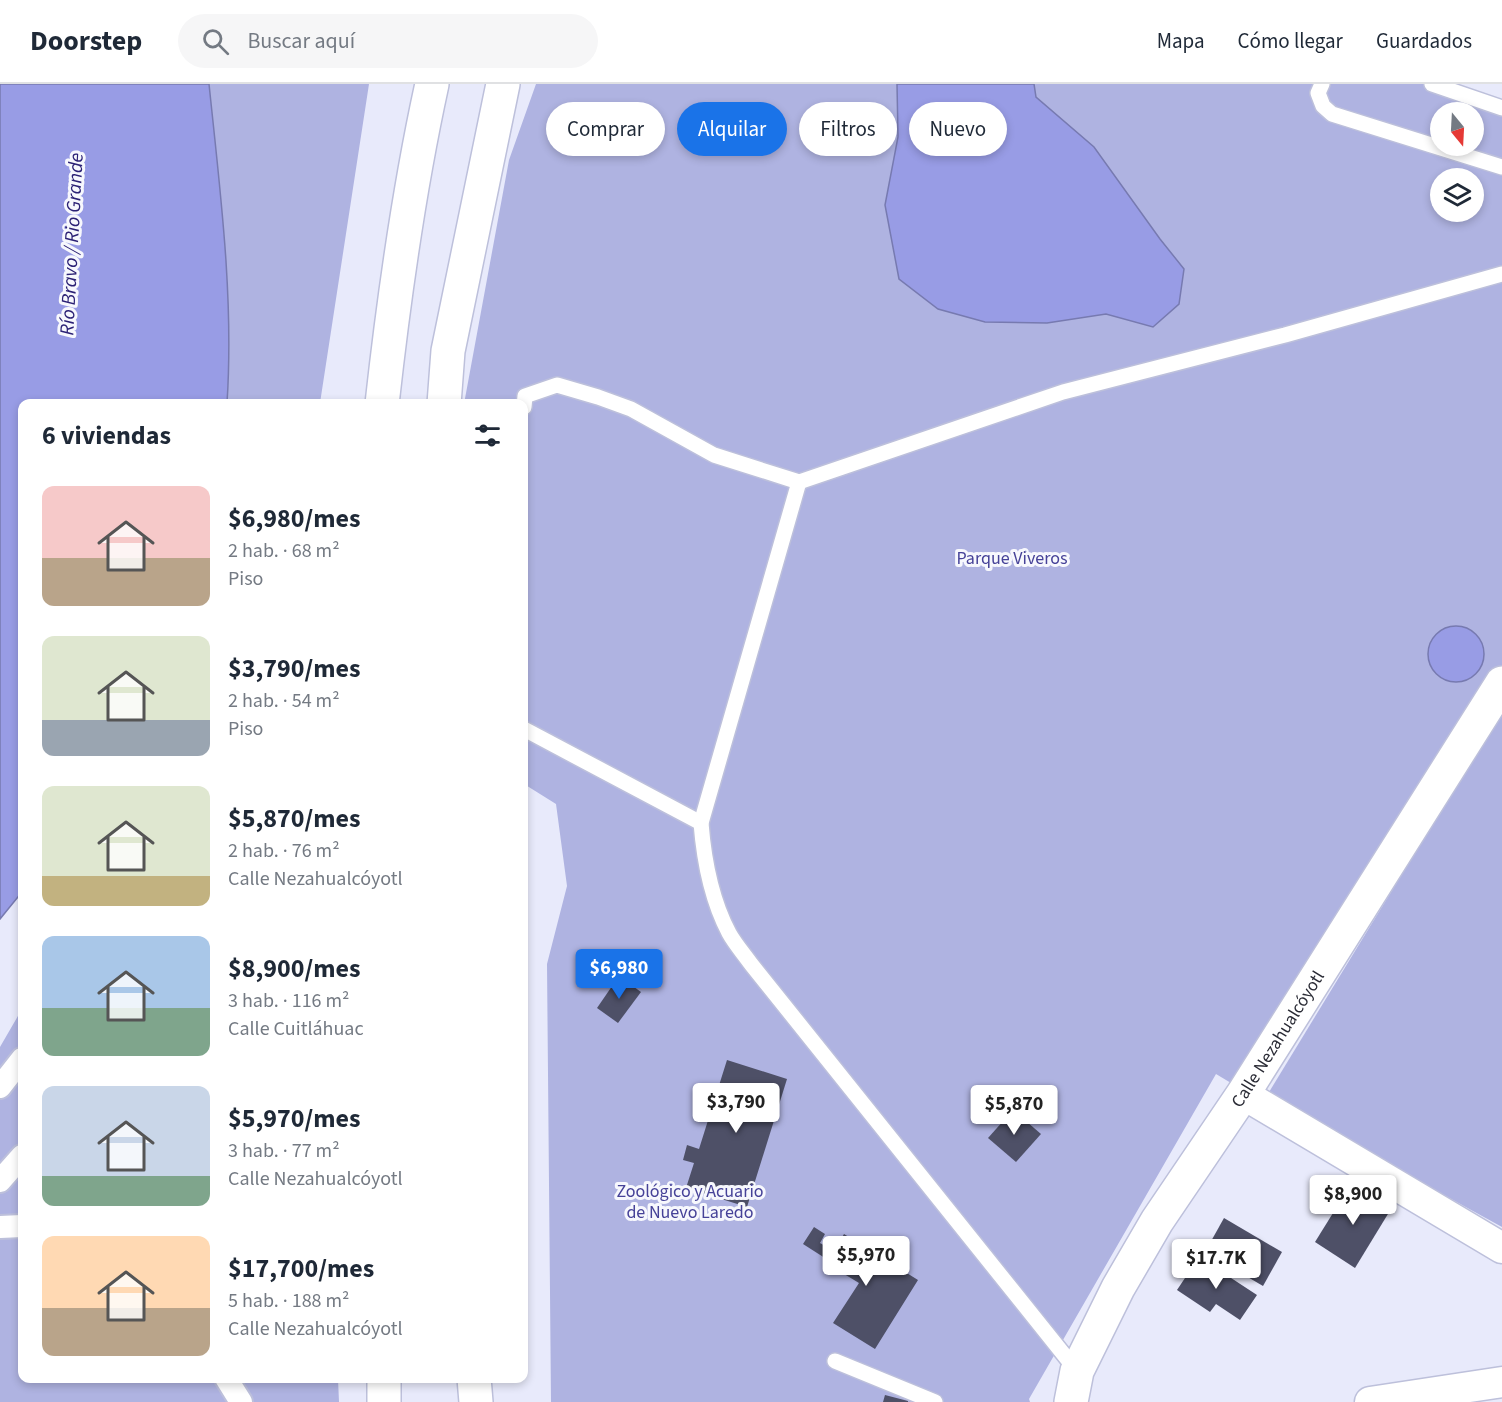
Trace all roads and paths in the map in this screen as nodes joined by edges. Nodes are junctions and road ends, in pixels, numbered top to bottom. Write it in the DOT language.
graph roads {
  1 [pos="432,84"];
  2 [pos="1322,84"];
  3 [pos="1432,84"];
  4 [pos="503,87"];
  5 [pos="1502,108"];
  6 [pos="1502,167"];
  7 [pos="1502,274"];
  8 [pos="383,399"];
  9 [pos="444,399"];
  10 [pos="525,399"];
  11 [pos="800,482"];
  12 [pos="1502,683"];
  13 [pos="528,731"];
  14 [pos="701,823"];
  15 [pos="18,1064"];
  16 [pos="0,1087"];
  17 [pos="1243,1094"];
  18 [pos="18,1161"];
  19 [pos="0,1181"];
  20 [pos="18,1226"];
  21 [pos="0,1227"];
  22 [pos="1502,1248"];
  23 [pos="835,1362"];
  24 [pos="1502,1382"];
  25 [pos="229,1383"];
  26 [pos="384,1383"];
  27 [pos="474,1383"];
  28 [pos="1074,1387"];
  29 [pos="241,1402"];
  30 [pos="384,1402"];
  31 [pos="476,1402"];
  32 [pos="935,1402"];
  33 [pos="1370,1402"];
  1 -- 8 [label="main road"];
  2 -- 6 [label="lane"];
  3 -- 5 [label="lane"];
  4 -- 9 [label="main road"];
  7 -- 11 [label="lane"];
  10 -- 11 [label="lane"];
  11 -- 14 [label="lane"];
  12 -- 17 [label="main road, Calle Nezahualcóyotl"];
  13 -- 14 [label="lane"];
  14 -- 28 [label="lane"];
  15 -- 16 [label="street"];
  17 -- 22 [label="street"];
  17 -- 28 [label="main road, Calle Nezahualcóyotl"];
  18 -- 19 [label="street"];
  20 -- 21 [label="street"];
  23 -- 32 [label="lane"];
  24 -- 33 [label="street"];
  25 -- 29 [label="street"];
  26 -- 30 [label="main road"];
  27 -- 31 [label="main road"];
}
